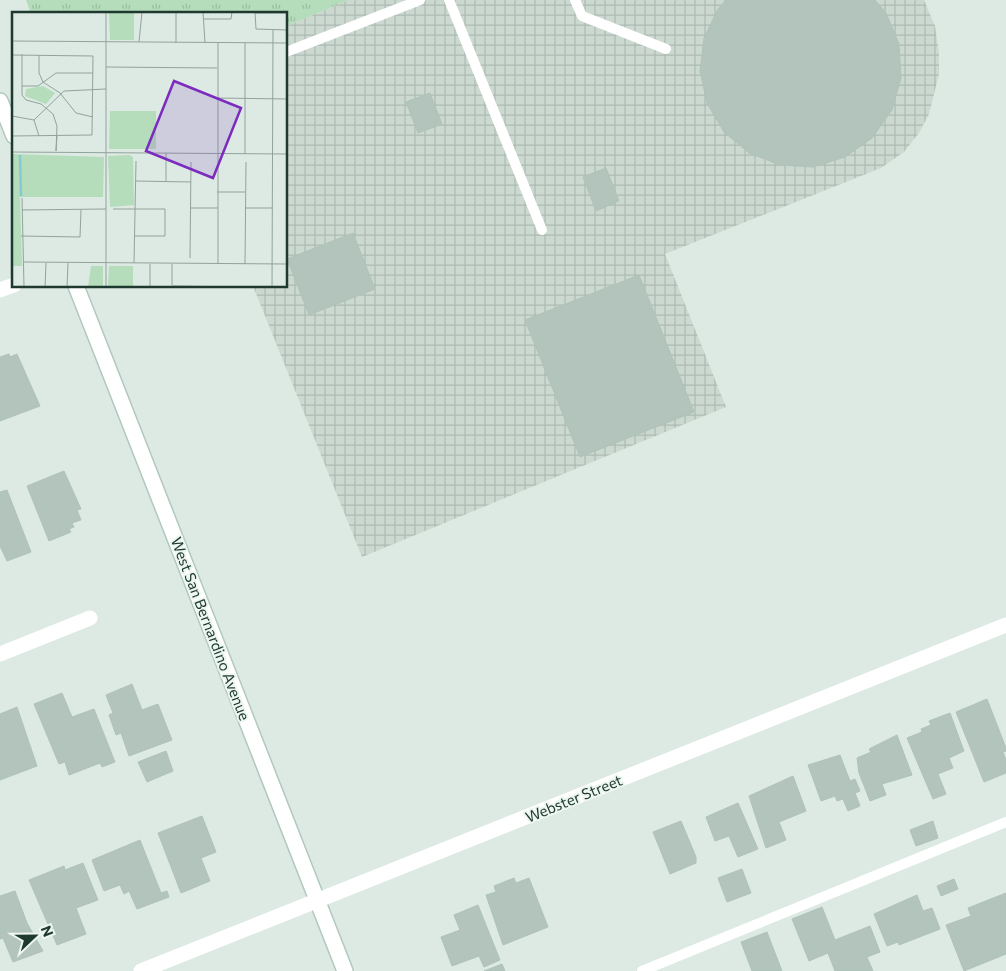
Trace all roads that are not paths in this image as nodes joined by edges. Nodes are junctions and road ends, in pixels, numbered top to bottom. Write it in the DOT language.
graph roads {
  1 [pos="420,0"];
  2 [pos="450,0"];
  3 [pos="575,0"];
  4 [pos="666,49"];
  5 [pos="288,51"];
  6 [pos="0,101"];
  7 [pos="12,131"];
  8 [pos="542,230"];
  9 [pos="12,286"];
  10 [pos="77,288"];
  11 [pos="0,290"];
  12 [pos="90,618"];
  13 [pos="1006,625"];
  14 [pos="0,654"];
  15 [pos="1006,822"];
  16 [pos="317,902"];
  17 [pos="141,971"];
  18 [pos="345,971"];
  19 [pos="642,971"];
  1 -- 5 [label="lane"];
  2 -- 8 [label="lane"];
  3 -- 4 [label="lane"];
  6 -- 7 [label="street"];
  9 -- 11 [label="street"];
  10 -- 16 [label="street, West San Bernardino Avenue"];
  12 -- 14 [label="street"];
  13 -- 16 [label="street, Webster Street"];
  15 -- 19 [label="lane"];
  16 -- 17 [label="street, Webster Street"];
  16 -- 18 [label="street, West San Bernardino Avenue"];
}
